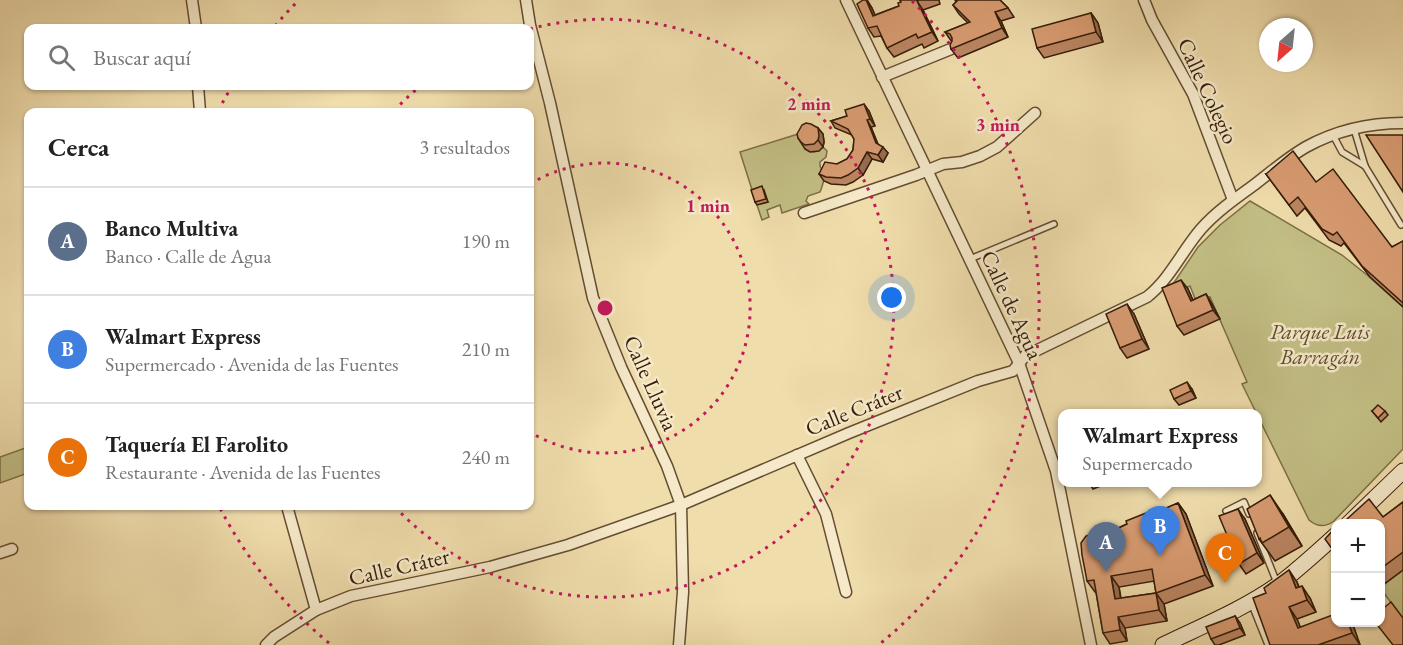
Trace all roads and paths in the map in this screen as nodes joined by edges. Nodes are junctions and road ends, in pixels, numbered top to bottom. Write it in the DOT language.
graph roads {
  1 [pos="192,0"];
  2 [pos="526,0"];
  3 [pos="1144,0"];
  4 [pos="852,4"];
  5 [pos="195,24"];
  6 [pos="530,24"];
  7 [pos="534,41"];
  8 [pos="951,49"];
  9 [pos="882,77"];
  10 [pos="198,90"];
  11 [pos="200,108"];
  12 [pos="1035,113"];
  13 [pos="1403,123"];
  14 [pos="1354,129"];
  15 [pos="1333,135"];
  16 [pos="1365,166"];
  17 [pos="927,170"];
  18 [pos="1233,200"];
  19 [pos="804,213"];
  20 [pos="1054,224"];
  21 [pos="1401,225"];
  22 [pos="969,259"];
  23 [pos="1019,363"];
  24 [pos="797,455"];
  25 [pos="1403,471"];
  26 [pos="1058,481"];
  27 [pos="1059,487"];
  28 [pos="681,505"];
  29 [pos="288,510"];
  30 [pos="1226,511"];
  31 [pos="1353,519"];
  32 [pos="1331,539"];
  33 [pos="12,549"];
  34 [pos="0,553"];
  35 [pos="1278,584"];
  36 [pos="846,592"];
  37 [pos="1250,602"];
  38 [pos="316,610"];
  39 [pos="266,645"];
  40 [pos="679,645"];
  41 [pos="1090,645"];
  42 [pos="1163,645"];
  43 [pos="1268,645"];
  1 -- 5 [label="street"];
  2 -- 6 [label="street, Calle Lluvia"];
  3 -- 18 [label="street, Calle Colegio"];
  4 -- 9 [label="street, Calle de Agua"];
  7 -- 28 [label="street, Calle Lluvia"];
  8 -- 9 [label="street"];
  9 -- 17 [label="street, Calle de Agua"];
  10 -- 11 [label="street"];
  12 -- 17 [label="street"];
  13 -- 14 [label="street, Calle Cráter"];
  14 -- 15 [label="street, Calle Cráter"];
  14 -- 16 [label="lane"];
  15 -- 16 [label="lane"];
  15 -- 18 [label="street, Calle Cráter"];
  16 -- 21 [label="lane"];
  17 -- 19 [label="street"];
  17 -- 22 [label="street, Calle de Agua"];
  18 -- 23 [label="street, Calle Cráter"];
  20 -- 22 [label="lane"];
  22 -- 23 [label="street, Calle de Agua"];
  23 -- 24 [label="street, Calle Cráter"];
  23 -- 26 [label="street, Calle de Agua"];
  24 -- 28 [label="street, Calle Cráter"];
  24 -- 36 [label="street"];
  25 -- 31 [label="street"];
  27 -- 41 [label="street, Calle de Agua"];
  28 -- 38 [label="street, Calle Cráter"];
  28 -- 40 [label="street, Calle Lluvia"];
  29 -- 38 [label="street"];
  30 -- 35 [label="lane"];
  32 -- 35 [label="street"];
  33 -- 34 [label="street"];
  35 -- 37 [label="street"];
  37 -- 42 [label="street"];
  37 -- 43 [label="lane"];
  38 -- 39 [label="street, Calle Cráter"];
}
